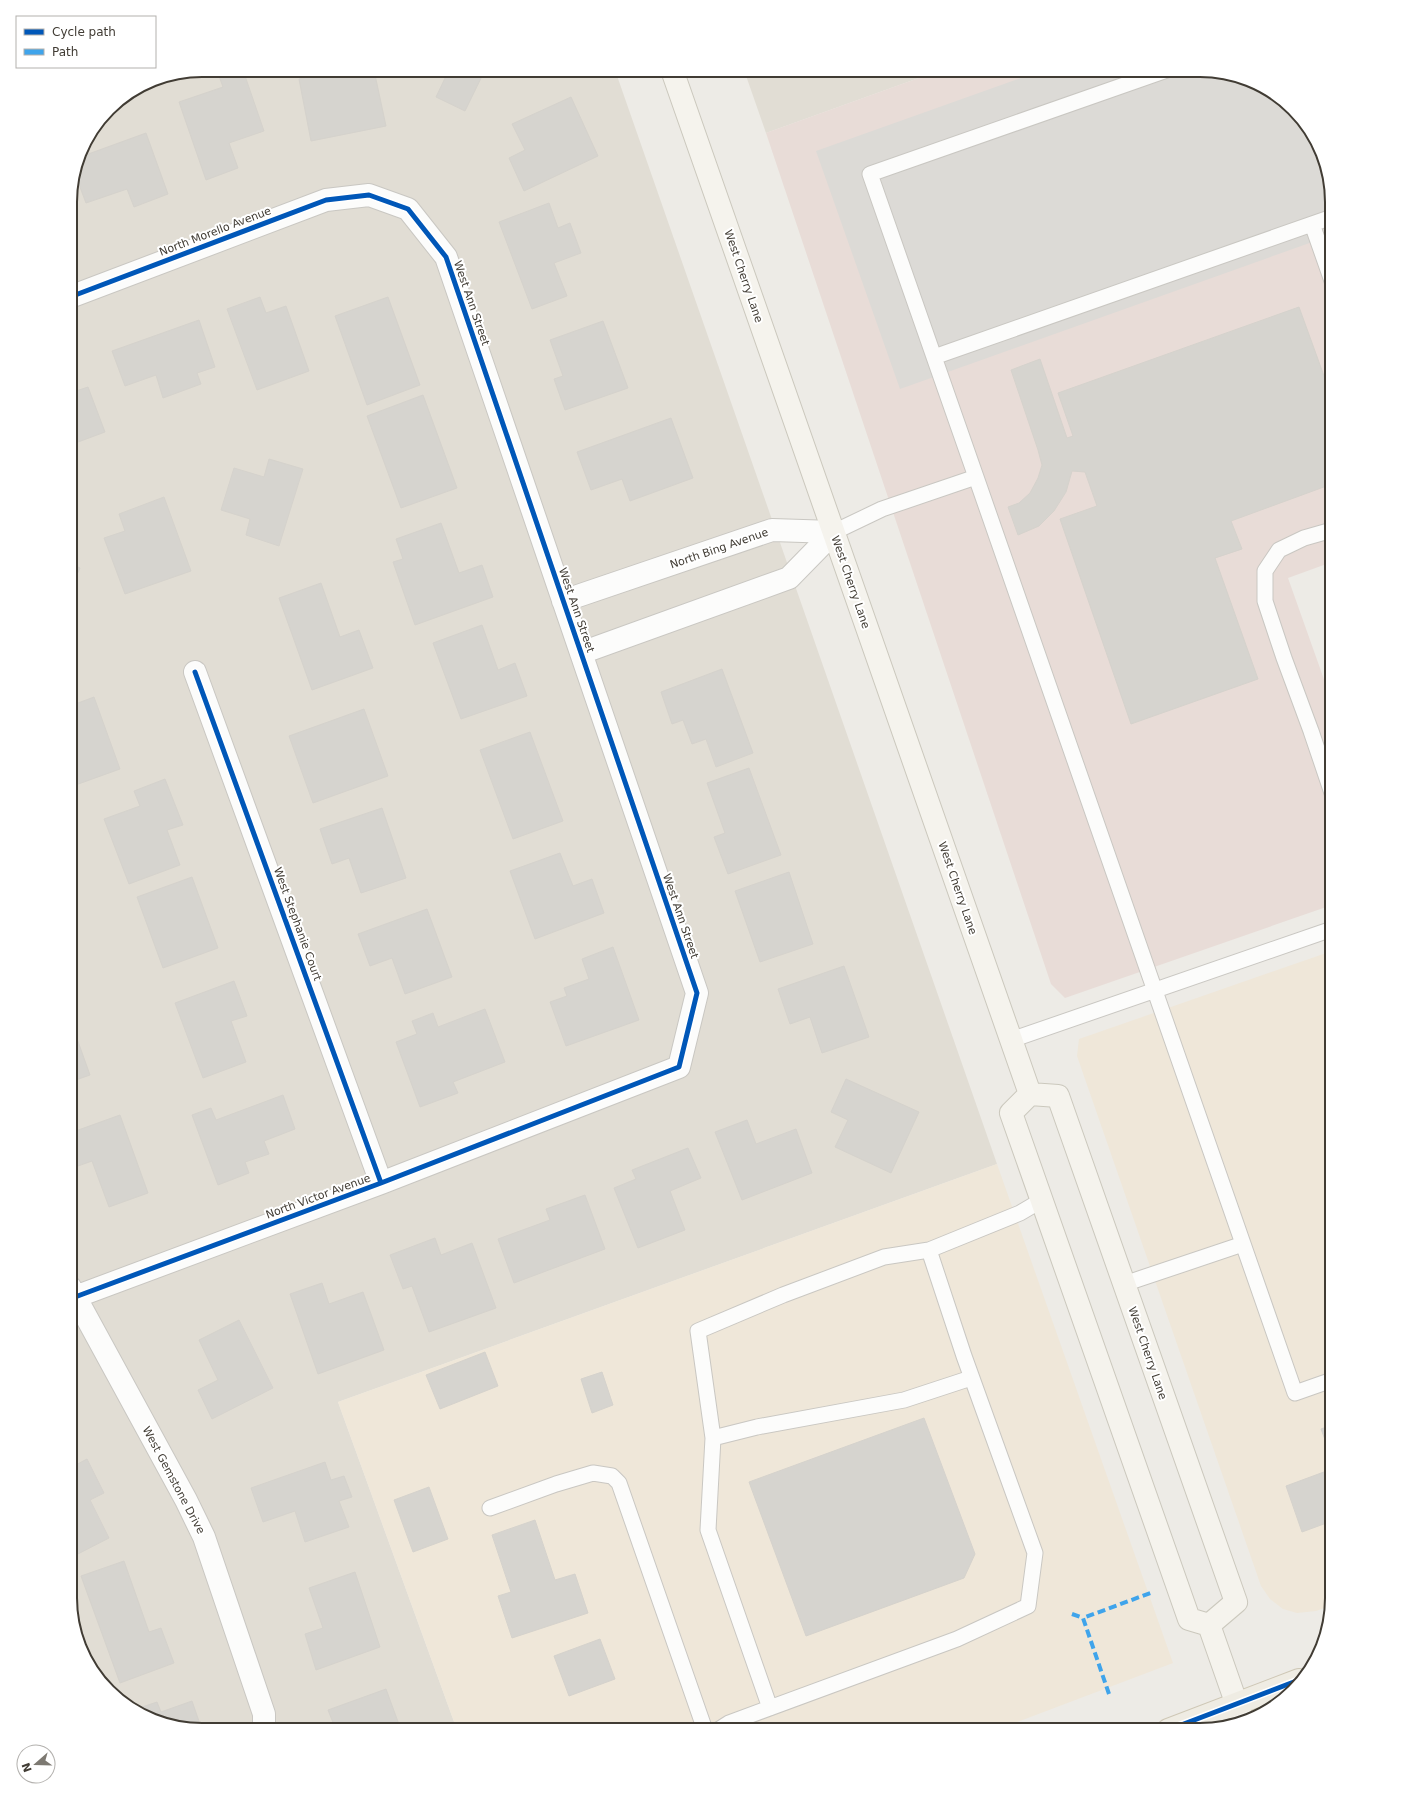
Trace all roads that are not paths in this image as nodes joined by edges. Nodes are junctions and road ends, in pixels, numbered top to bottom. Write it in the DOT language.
graph roads {
  1 [pos="674,77"];
  2 [pos="1147,77"];
  3 [pos="369,195"];
  4 [pos="1325,220"];
  5 [pos="1312,224"];
  6 [pos="1325,261"];
  7 [pos="77,294"];
  8 [pos="934,357"];
  9 [pos="976,477"];
  10 [pos="834,532"];
  11 [pos="1325,532"];
  12 [pos="563,601"];
  13 [pos="581,654"];
  14 [pos="195,672"];
  15 [pos="1325,772"];
  16 [pos="1325,931"];
  17 [pos="1154,989"];
  18 [pos="1011,1040"];
  19 [pos="678,1067"];
  20 [pos="1030,1094"];
  21 [pos="381,1183"];
  22 [pos="1042,1200"];
  23 [pos="1243,1244"];
  24 [pos="929,1250"];
  25 [pos="1124,1284"];
  26 [pos="77,1291"];
  27 [pos="77,1299"];
  28 [pos="971,1378"];
  29 [pos="1325,1382"];
  30 [pos="713,1438"];
  31 [pos="490,1508"];
  32 [pos="1209,1625"];
  33 [pos="1288,1686"];
  34 [pos="770,1708"];
  35 [pos="1240,1713"];
  36 [pos="264,1723"];
  37 [pos="704,1723"];
  38 [pos="729,1723"];
  39 [pos="1198,1723"];
  1 -- 10 [label="main road, West Cherry Lane"];
  2 -- 8 [label="lane"];
  3 -- 7 [label="street, North Morello Avenue"];
  3 -- 12 [label="street, West Ann Street"];
  4 -- 5 [label="lane"];
  5 -- 6 [label="lane"];
  5 -- 8 [label="lane"];
  8 -- 9 [label="lane"];
  9 -- 10 [label="lane"];
  9 -- 17 [label="lane"];
  10 -- 12 [label="street, North Bing Avenue"];
  10 -- 13 [label="street"];
  10 -- 18 [label="main road, West Cherry Lane"];
  11 -- 15 [label="lane"];
  12 -- 13 [label="street, West Ann Street"];
  13 -- 19 [label="street, West Ann Street"];
  14 -- 21 [label="street, West Stephanie Court"];
  16 -- 17 [label="lane"];
  17 -- 18 [label="lane"];
  17 -- 23 [label="lane"];
  18 -- 20 [label="main road, West Cherry Lane"];
  19 -- 21 [label="street, North Victor Avenue"];
  20 -- 22 [label="main road"];
  20 -- 25 [label="main road, West Cherry Lane"];
  21 -- 26 [label="street, North Victor Avenue"];
  22 -- 24 [label="lane"];
  22 -- 32 [label="main road"];
  23 -- 25 [label="lane"];
  23 -- 29 [label="lane"];
  24 -- 28 [label="lane"];
  24 -- 30 [label="lane"];
  25 -- 32 [label="main road, West Cherry Lane"];
  27 -- 36 [label="street, West Gemstone Drive"];
  28 -- 30 [label="lane"];
  28 -- 34 [label="lane"];
  30 -- 34 [label="lane"];
  31 -- 37 [label="lane"];
  32 -- 35 [label="main road"];
  33 -- 35 [label="main road"];
  34 -- 38 [label="lane"];
  35 -- 39 [label="main road"];
}
